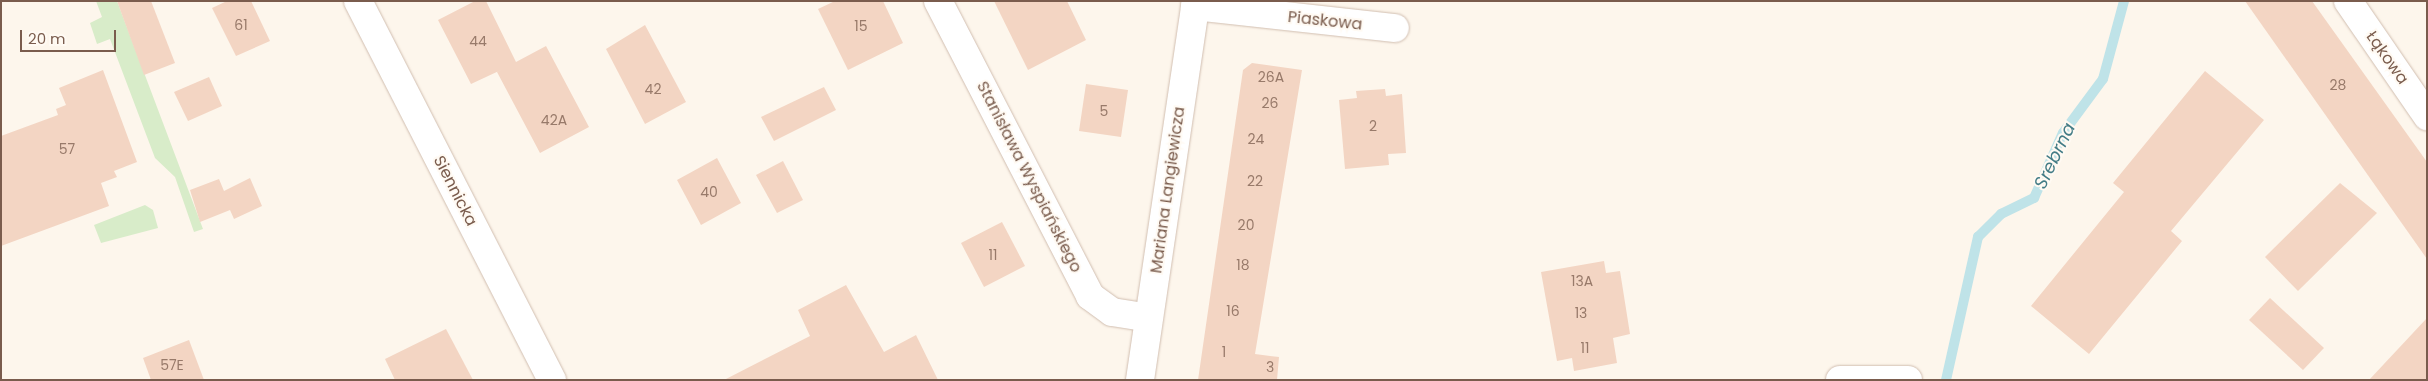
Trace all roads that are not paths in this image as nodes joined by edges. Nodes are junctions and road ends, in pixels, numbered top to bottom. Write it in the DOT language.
graph roads {
  1 [pos="358,1"];
  2 [pos="938,1"];
  3 [pos="2348,1"];
  4 [pos="1195,4"];
  5 [pos="1395,28"];
  6 [pos="2427,116"];
  7 [pos="1149,318"];
  8 [pos="1903,379"];
  9 [pos="552,380"];
  10 [pos="1140,380"];
  11 [pos="1840,380"];
  1 -- 9 [label="street, Siennicka"];
  2 -- 7 [label="street, Stanisława Wyspiańskiego"];
  3 -- 6 [label="street, Łąkowa"];
  4 -- 5 [label="street, Piaskowa"];
  4 -- 7 [label="street, Mariana Langiewicza"];
  7 -- 10 [label="street, Mariana Langiewicza"];
  8 -- 11 [label="street"];
}
